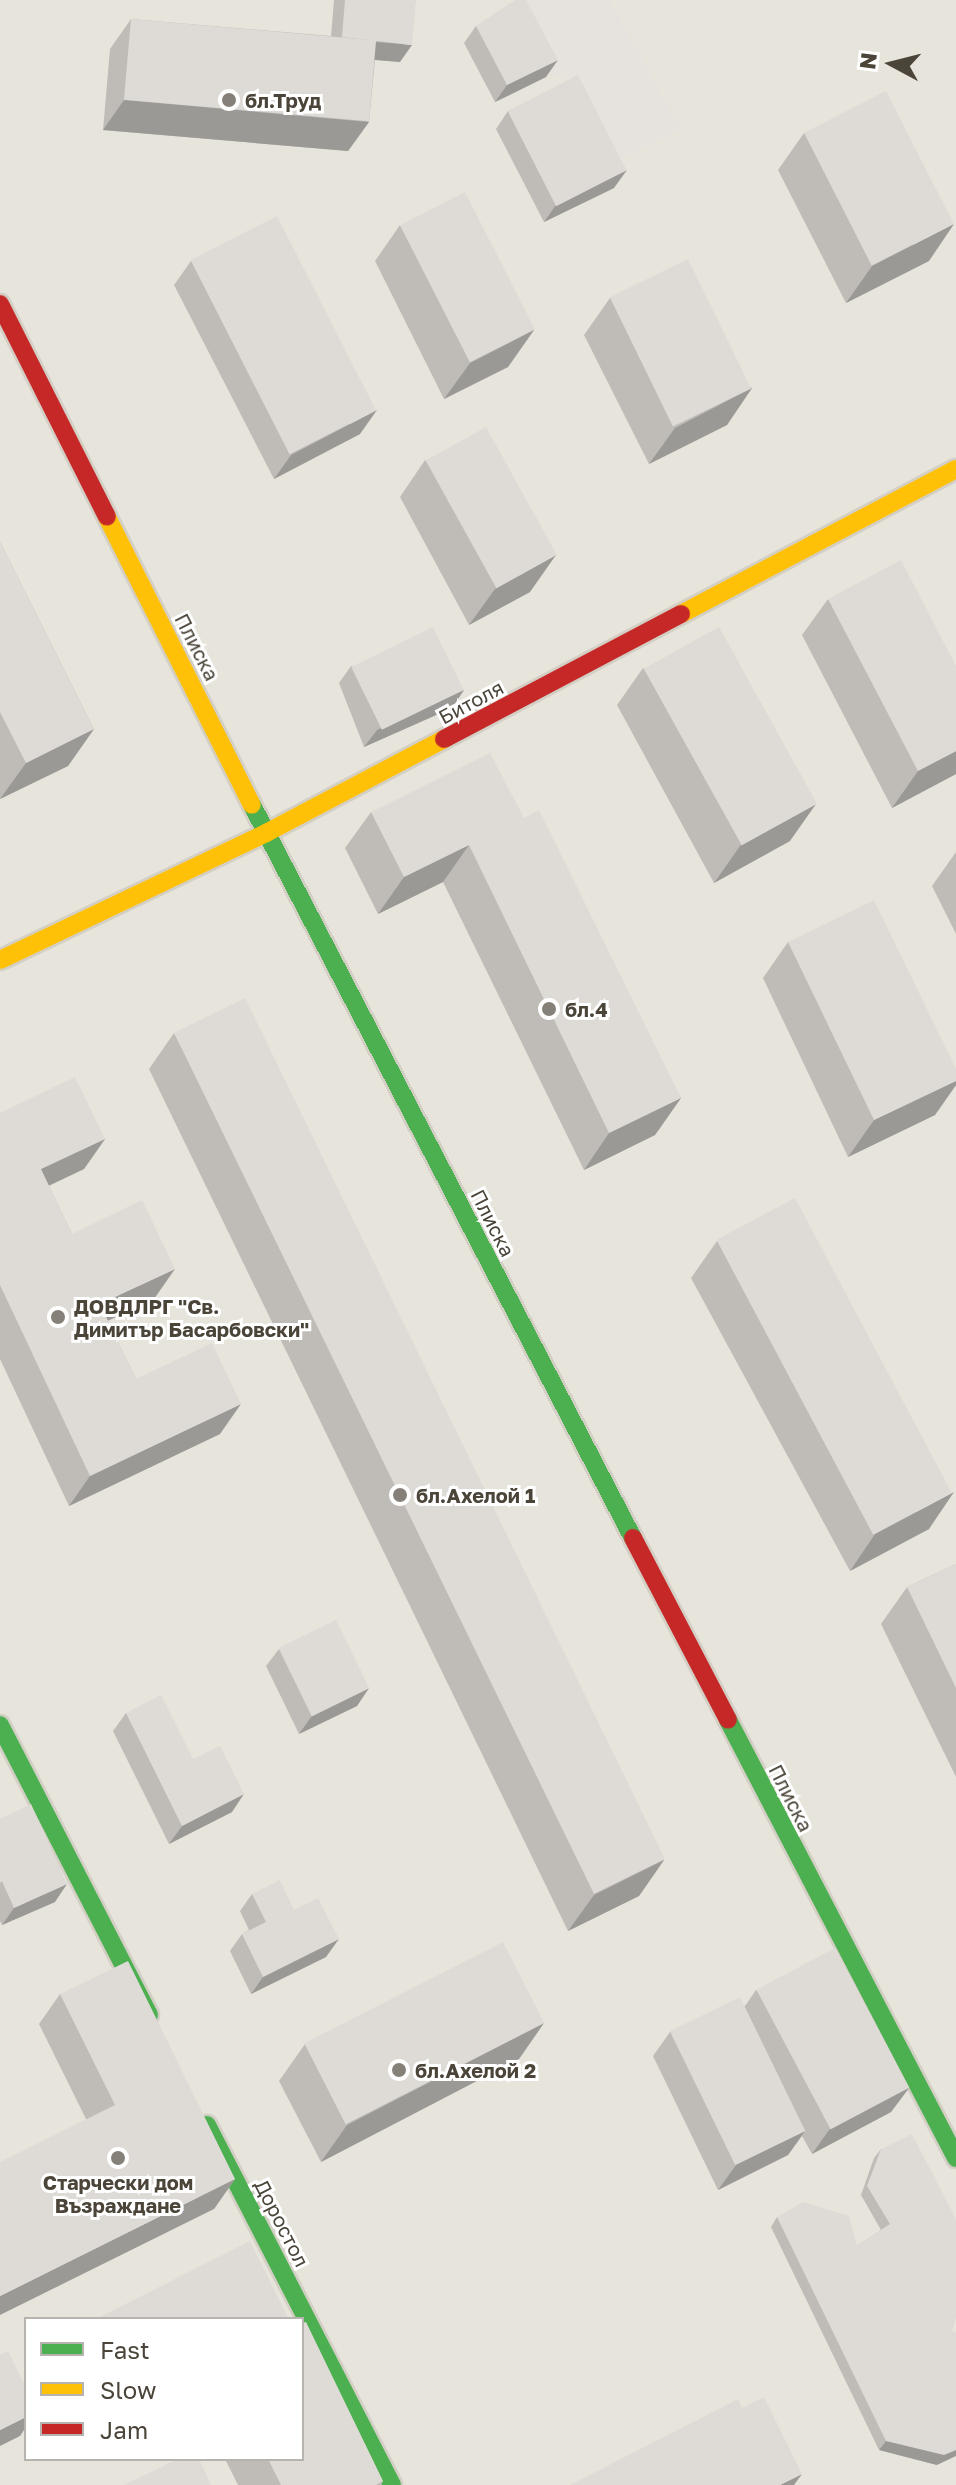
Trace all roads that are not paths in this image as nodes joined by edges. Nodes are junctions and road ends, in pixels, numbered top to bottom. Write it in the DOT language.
graph roads {
  1 [pos="0,304"];
  2 [pos="956,469"];
  3 [pos="266,833"];
  4 [pos="0,960"];
  5 [pos="0,1725"];
  6 [pos="159,2034"];
  7 [pos="196,2104"];
  8 [pos="956,2158"];
  9 [pos="392,2485"];
  1 -- 3 [label="main road, Плиска"];
  2 -- 3 [label="main road, Битоля"];
  3 -- 4 [label="main road, Битоля"];
  3 -- 8 [label="main road, Плиска"];
  5 -- 6 [label="main road"];
  7 -- 9 [label="main road, Доростол"];
}
